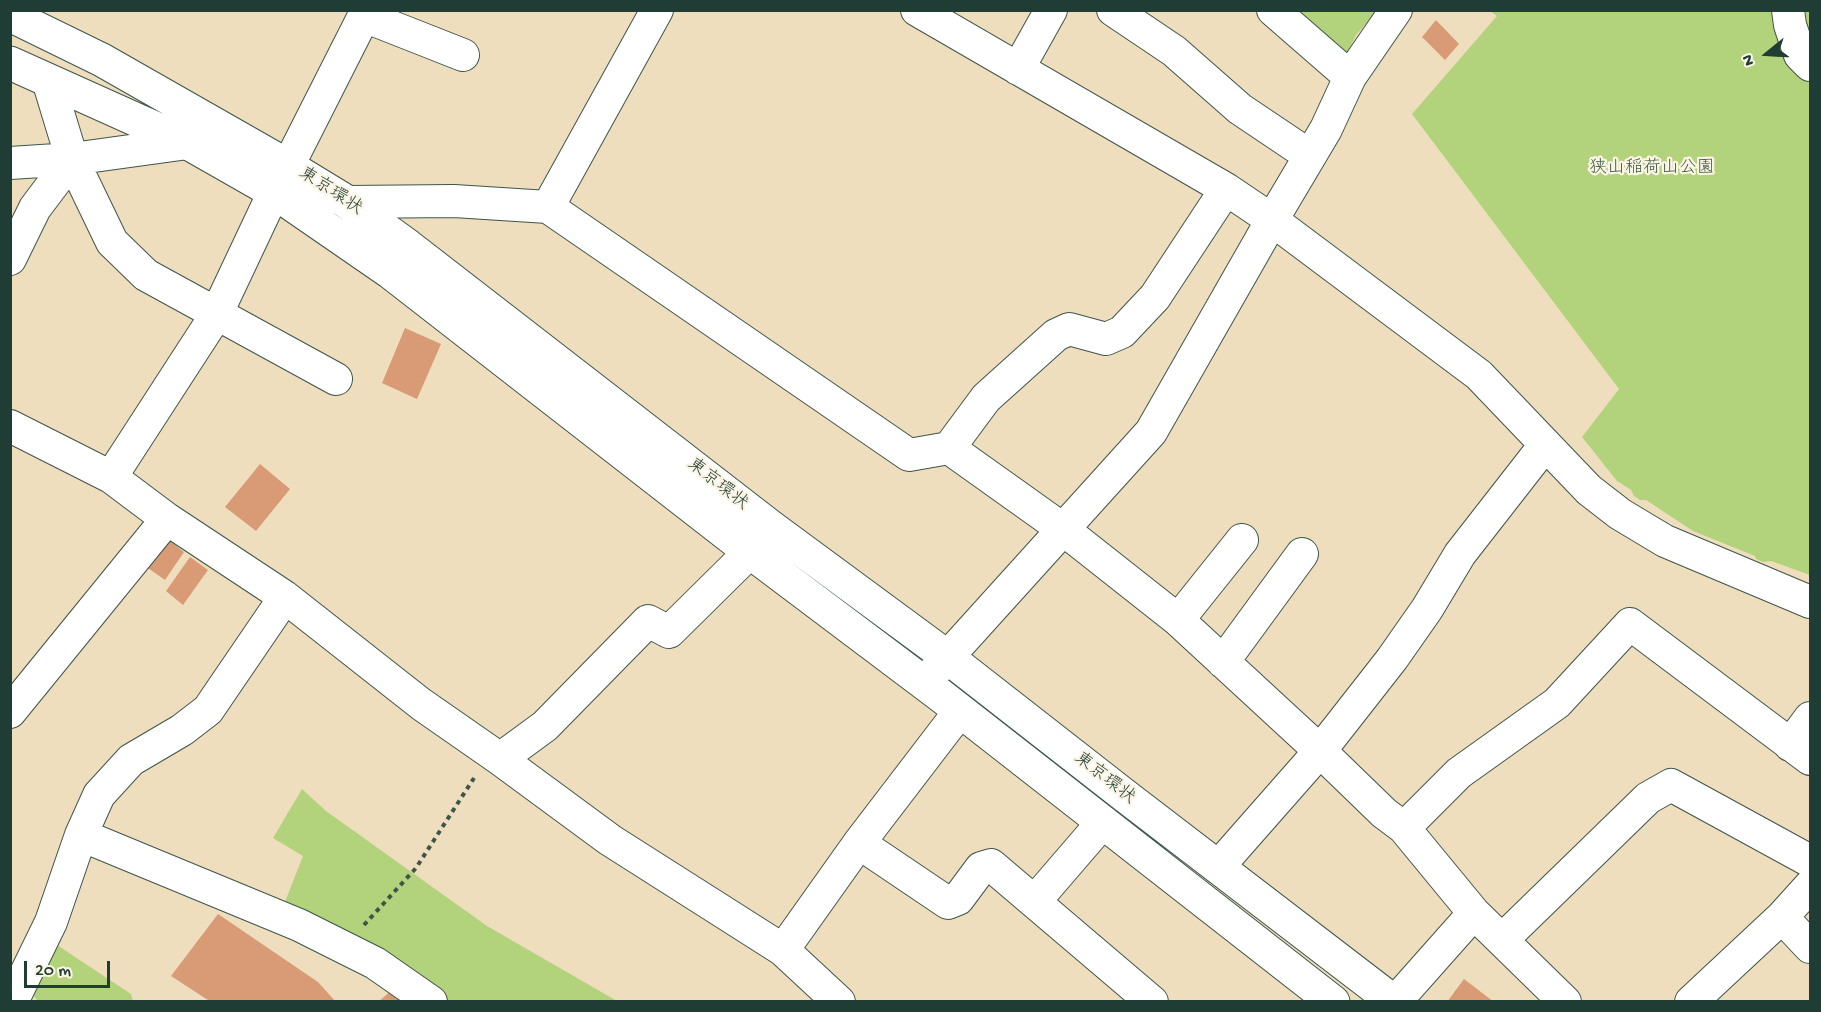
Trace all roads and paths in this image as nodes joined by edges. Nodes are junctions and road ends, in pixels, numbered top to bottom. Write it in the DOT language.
graph roads {
  1 [pos="657,10"];
  2 [pos="917,10"];
  3 [pos="1051,10"];
  4 [pos="1113,10"];
  5 [pos="1273,10"];
  6 [pos="1396,10"];
  7 [pos="1788,10"];
  8 [pos="366,13"];
  9 [pos="10,15"];
  10 [pos="463,55"];
  11 [pos="10,63"];
  12 [pos="1810,65"];
  13 [pos="1018,69"];
  14 [pos="1350,77"];
  15 [pos="48,80"];
  16 [pos="188,143"];
  17 [pos="1310,156"];
  18 [pos="72,159"];
  19 [pos="10,164"];
  20 [pos="281,179"];
  21 [pos="1226,189"];
  22 [pos="347,202"];
  23 [pos="548,207"];
  24 [pos="1272,220"];
  25 [pos="10,259"];
  26 [pos="216,315"];
  27 [pos="336,379"];
  28 [pos="10,426"];
  29 [pos="1545,445"];
  30 [pos="949,448"];
  31 [pos="111,477"];
  32 [pos="167,519"];
  33 [pos="1064,530"];
  34 [pos="1242,540"];
  35 [pos="750,552"];
  36 [pos="1302,554"];
  37 [pos="285,597"];
  38 [pos="1810,602"];
  39 [pos="1178,620"];
  40 [pos="946,656"];
  41 [pos="1223,662"];
  42 [pos="924,683"];
  43 [pos="960,711"];
  44 [pos="10,712"];
  45 [pos="1810,718"];
  46 [pos="1320,751"];
  47 [pos="1800,752"];
  48 [pos="495,755"];
  49 [pos="1103,822"];
  50 [pos="1404,828"];
  51 [pos="81,835"];
  52 [pos="859,843"];
  53 [pos="1810,861"];
  54 [pos="1218,867"];
  55 [pos="1810,886"];
  56 [pos="1035,901"];
  57 [pos="1474,913"];
  58 [pos="1782,917"];
  59 [pos="1503,939"];
  60 [pos="1810,946"];
  61 [pos="343,948"];
  62 [pos="783,951"];
  63 [pos="18,999"];
  64 [pos="431,1002"];
  65 [pos="839,1002"];
  66 [pos="1152,1002"];
  67 [pos="1332,1002"];
  68 [pos="1395,1002"];
  69 [pos="1565,1002"];
  70 [pos="1691,1002"];
  1 -- 23 [label="street"];
  2 -- 13 [label="street"];
  3 -- 13 [label="street"];
  4 -- 17 [label="street"];
  5 -- 14 [label="street"];
  6 -- 14 [label="street"];
  7 -- 12 [label="street"];
  8 -- 10 [label="street"];
  8 -- 20 [label="street"];
  9 -- 20 [label="highway, 東京環状"];
  11 -- 15 [label="highway, 東京環状"];
  13 -- 21 [label="street"];
  14 -- 17 [label="street"];
  15 -- 16 [label="highway, 東京環状"];
  15 -- 18 [label="street"];
  16 -- 18 [label="street"];
  16 -- 20 [label="highway, 東京環状"];
  17 -- 24 [label="street"];
  18 -- 19 [label="street"];
  18 -- 25 [label="street"];
  18 -- 26 [label="street"];
  20 -- 22 [label="highway, 東京環状"];
  20 -- 26 [label="street"];
  20 -- 35 [label="highway, 東京環状"];
  21 -- 24 [label="street"];
  21 -- 30 [label="street"];
  22 -- 23 [label="street"];
  22 -- 40 [label="highway, 東京環状"];
  23 -- 30 [label="street"];
  24 -- 29 [label="street"];
  24 -- 33 [label="street"];
  26 -- 27 [label="street"];
  26 -- 31 [label="street"];
  28 -- 31 [label="street"];
  29 -- 38 [label="street"];
  29 -- 46 [label="street"];
  30 -- 33 [label="street"];
  31 -- 32 [label="street"];
  32 -- 37 [label="street"];
  32 -- 44 [label="street"];
  33 -- 39 [label="street"];
  33 -- 40 [label="street"];
  34 -- 39 [label="street"];
  35 -- 42 [label="highway, 東京環状"];
  35 -- 48 [label="street"];
  36 -- 41 [label="street"];
  37 -- 48 [label="street"];
  37 -- 51 [label="street"];
  39 -- 41 [label="street"];
  40 -- 42 [label="street"];
  40 -- 54 [label="highway, 東京環状"];
  41 -- 46 [label="street"];
  42 -- 43 [label="highway, 東京環状"];
  43 -- 49 [label="highway, 東京環状"];
  43 -- 52 [label="street"];
  45 -- 47 [label="street"];
  46 -- 50 [label="street"];
  46 -- 54 [label="street"];
  47 -- 50 [label="street"];
  48 -- 61 [label="path"];
  48 -- 62 [label="street"];
  49 -- 56 [label="street"];
  49 -- 67 [label="highway, 東京環状"];
  50 -- 57 [label="street"];
  51 -- 61 [label="street"];
  51 -- 63 [label="street"];
  52 -- 56 [label="street"];
  52 -- 62 [label="street"];
  53 -- 59 [label="street"];
  54 -- 68 [label="highway, 東京環状"];
  55 -- 58 [label="street"];
  56 -- 66 [label="street"];
  57 -- 59 [label="street"];
  57 -- 68 [label="street"];
  58 -- 60 [label="street"];
  58 -- 70 [label="street"];
  59 -- 69 [label="street"];
  61 -- 64 [label="street"];
  62 -- 65 [label="street"];
}
